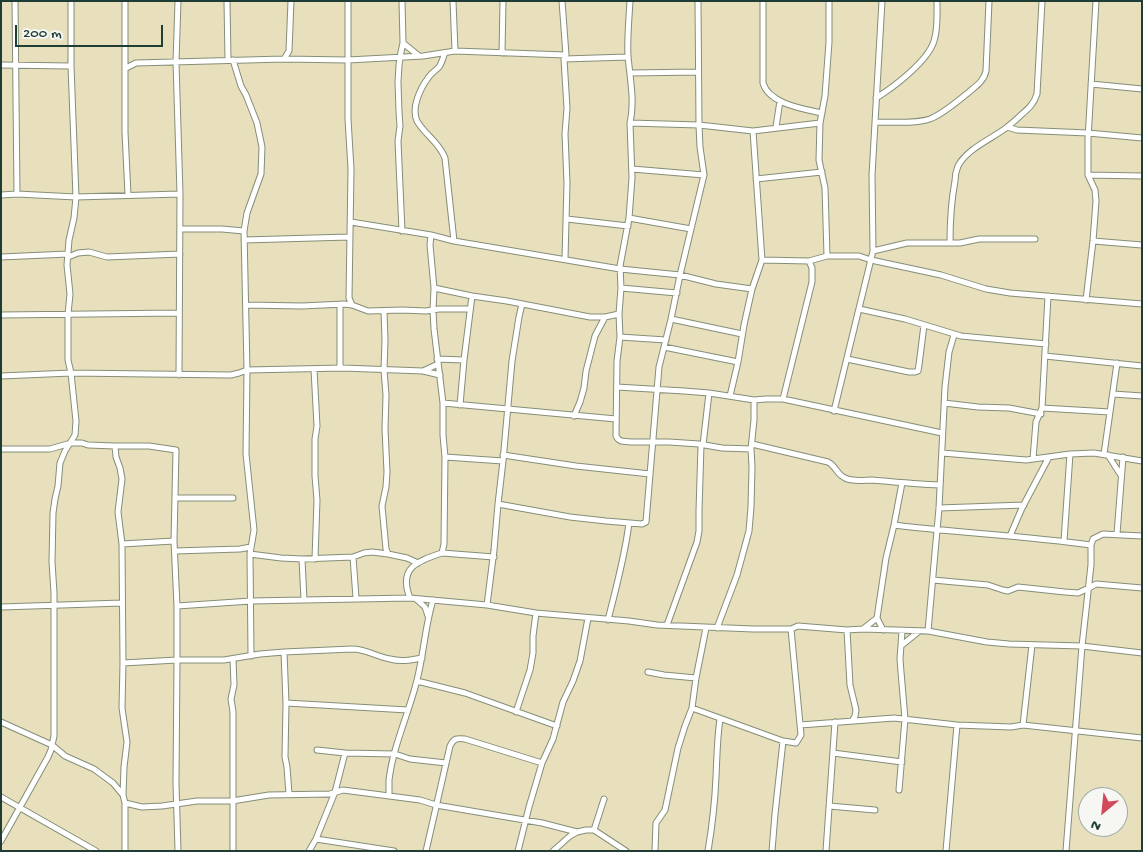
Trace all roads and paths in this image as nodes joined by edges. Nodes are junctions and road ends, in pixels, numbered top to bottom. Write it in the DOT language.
graph roads {
  1 [pos="15,1"];
  2 [pos="71,1"];
  3 [pos="125,1"];
  4 [pos="178,1"];
  5 [pos="227,1"];
  6 [pos="291,1"];
  7 [pos="348,1"];
  8 [pos="402,1"];
  9 [pos="453,1"];
  10 [pos="503,1"];
  11 [pos="562,1"];
  12 [pos="630,1"];
  13 [pos="698,1"];
  14 [pos="763,1"];
  15 [pos="829,1"];
  16 [pos="882,1"];
  17 [pos="937,1"];
  18 [pos="989,1"];
  19 [pos="1042,1"];
  20 [pos="1096,1"];
  21 [pos="403,43"];
  22 [pos="289,51"];
  23 [pos="455,52"];
  24 [pos="445,53"];
  25 [pos="502,53"];
  26 [pos="125,56"];
  27 [pos="419,56"];
  28 [pos="400,57"];
  29 [pos="565,57"];
  30 [pos="628,57"];
  31 [pos="284,59"];
  32 [pos="294,59"];
  33 [pos="230,60"];
  34 [pos="348,60"];
  35 [pos="176,62"];
  36 [pos="136,63"];
  37 [pos="1,65"];
  38 [pos="16,66"];
  39 [pos="71,66"];
  40 [pos="126,68"];
  41 [pos="698,72"];
  42 [pos="630,73"];
  43 [pos="1091,84"];
  44 [pos="1142,88"];
  45 [pos="876,98"];
  46 [pos="780,101"];
  47 [pos="822,113"];
  48 [pos="1018,118"];
  49 [pos="875,122"];
  50 [pos="630,123"];
  51 [pos="820,123"];
  52 [pos="699,125"];
  53 [pos="776,127"];
  54 [pos="1007,127"];
  55 [pos="753,131"];
  56 [pos="1026,131"];
  57 [pos="1088,133"];
  58 [pos="1142,138"];
  59 [pos="632,169"];
  60 [pos="822,172"];
  61 [pos="704,175"];
  62 [pos="1088,175"];
  63 [pos="1142,176"];
  64 [pos="756,179"];
  65 [pos="17,194"];
  66 [pos="180,194"];
  67 [pos="1,195"];
  68 [pos="128,195"];
  69 [pos="76,197"];
  70 [pos="629,218"];
  71 [pos="567,219"];
  72 [pos="351,222"];
  73 [pos="628,226"];
  74 [pos="180,229"];
  75 [pos="691,229"];
  76 [pos="244,231"];
  77 [pos="402,231"];
  78 [pos="431,235"];
  79 [pos="349,237"];
  80 [pos="244,240"];
  81 [pos="1035,240"];
  82 [pos="454,241"];
  83 [pos="1093,241"];
  84 [pos="950,243"];
  85 [pos="1142,245"];
  86 [pos="873,251"];
  87 [pos="180,254"];
  88 [pos="68,255"];
  89 [pos="827,256"];
  90 [pos="1,257"];
  91 [pos="565,259"];
  92 [pos="762,260"];
  93 [pos="871,260"];
  94 [pos="809,262"];
  95 [pos="620,269"];
  96 [pos="680,275"];
  97 [pos="434,288"];
  98 [pos="621,288"];
  99 [pos="752,289"];
  100 [pos="677,292"];
  101 [pos="472,296"];
  102 [pos="1048,296"];
  103 [pos="349,298"];
  104 [pos="1086,300"];
  105 [pos="342,304"];
  106 [pos="352,304"];
  107 [pos="522,304"];
  108 [pos="1142,304"];
  109 [pos="246,305"];
  110 [pos="470,309"];
  111 [pos="858,309"];
  112 [pos="433,310"];
  113 [pos="384,311"];
  114 [pos="180,313"];
  115 [pos="68,314"];
  116 [pos="619,314"];
  117 [pos="1,315"];
  118 [pos="605,317"];
  119 [pos="671,319"];
  120 [pos="924,325"];
  121 [pos="742,334"];
  122 [pos="954,335"];
  123 [pos="620,337"];
  124 [pos="666,340"];
  125 [pos="1046,344"];
  126 [pos="664,347"];
  127 [pos="1045,356"];
  128 [pos="464,360"];
  129 [pos="847,360"];
  130 [pos="437,362"];
  131 [pos="738,362"];
  132 [pos="1117,363"];
  133 [pos="1142,366"];
  134 [pos="340,368"];
  135 [pos="314,369"];
  136 [pos="247,370"];
  137 [pos="384,370"];
  138 [pos="423,372"];
  139 [pos="71,373"];
  140 [pos="180,375"];
  141 [pos="440,375"];
  142 [pos="1,376"];
  143 [pos="617,388"];
  144 [pos="657,389"];
  145 [pos="710,393"];
  146 [pos="1113,394"];
  147 [pos="730,396"];
  148 [pos="1142,396"];
  149 [pos="783,399"];
  150 [pos="754,400"];
  151 [pos="443,403"];
  152 [pos="944,403"];
  153 [pos="460,405"];
  154 [pos="508,408"];
  155 [pos="834,410"];
  156 [pos="1042,411"];
  157 [pos="1110,412"];
  158 [pos="574,416"];
  159 [pos="616,419"];
  160 [pos="942,433"];
  161 [pos="71,443"];
  162 [pos="652,443"];
  163 [pos="702,445"];
  164 [pos="115,446"];
  165 [pos="752,446"];
  166 [pos="1,450"];
  167 [pos="942,453"];
  168 [pos="1070,454"];
  169 [pos="1106,455"];
  170 [pos="445,457"];
  171 [pos="1049,457"];
  172 [pos="1122,457"];
  173 [pos="503,458"];
  174 [pos="1033,459"];
  175 [pos="1142,461"];
  176 [pos="650,474"];
  177 [pos="1121,477"];
  178 [pos="902,483"];
  179 [pos="940,485"];
  180 [pos="175,498"];
  181 [pos="233,498"];
  182 [pos="498,504"];
  183 [pos="1024,505"];
  184 [pos="939,508"];
  185 [pos="629,523"];
  186 [pos="894,525"];
  187 [pos="937,530"];
  188 [pos="1117,534"];
  189 [pos="1010,536"];
  190 [pos="1142,536"];
  191 [pos="174,541"];
  192 [pos="1064,541"];
  193 [pos="122,544"];
  194 [pos="444,544"];
  195 [pos="1091,545"];
  196 [pos="251,547"];
  197 [pos="175,551"];
  198 [pos="442,553"];
  199 [pos="452,553"];
  200 [pos="250,554"];
  201 [pos="388,554"];
  202 [pos="353,557"];
  203 [pos="494,557"];
  204 [pos="406,558"];
  205 [pos="302,559"];
  206 [pos="315,559"];
  207 [pos="418,562"];
  208 [pos="410,568"];
  209 [pos="933,580"];
  210 [pos="1089,588"];
  211 [pos="1142,588"];
  212 [pos="356,598"];
  213 [pos="413,598"];
  214 [pos="304,600"];
  215 [pos="433,600"];
  216 [pos="251,601"];
  217 [pos="122,603"];
  218 [pos="487,604"];
  219 [pos="54,605"];
  220 [pos="177,606"];
  221 [pos="1,607"];
  222 [pos="536,613"];
  223 [pos="428,616"];
  224 [pos="588,618"];
  225 [pos="877,618"];
  226 [pos="608,620"];
  227 [pos="667,625"];
  228 [pos="706,628"];
  229 [pos="717,628"];
  230 [pos="791,628"];
  231 [pos="863,629"];
  232 [pos="847,630"];
  233 [pos="882,630"];
  234 [pos="902,631"];
  235 [pos="928,631"];
  236 [pos="919,632"];
  237 [pos="902,645"];
  238 [pos="1032,645"];
  239 [pos="1082,646"];
  240 [pos="284,652"];
  241 [pos="1142,653"];
  242 [pos="251,656"];
  243 [pos="422,658"];
  244 [pos="233,659"];
  245 [pos="177,660"];
  246 [pos="123,663"];
  247 [pos="648,672"];
  248 [pos="696,678"];
  249 [pos="417,681"];
  250 [pos="286,704"];
  251 [pos="692,708"];
  252 [pos="408,710"];
  253 [pos="516,712"];
  254 [pos="720,719"];
  255 [pos="905,719"];
  256 [pos="852,721"];
  257 [pos="1,722"];
  258 [pos="835,722"];
  259 [pos="1023,724"];
  260 [pos="800,725"];
  261 [pos="957,725"];
  262 [pos="557,726"];
  263 [pos="1076,730"];
  264 [pos="1142,738"];
  265 [pos="783,742"];
  266 [pos="52,745"];
  267 [pos="317,750"];
  268 [pos="345,753"];
  269 [pos="833,753"];
  270 [pos="394,754"];
  271 [pos="902,762"];
  272 [pos="446,763"];
  273 [pos="542,763"];
  274 [pos="899,790"];
  275 [pos="335,792"];
  276 [pos="289,794"];
  277 [pos="321,794"];
  278 [pos="124,795"];
  279 [pos="389,796"];
  280 [pos="1,797"];
  281 [pos="604,798"];
  282 [pos="232,801"];
  283 [pos="125,803"];
  284 [pos="176,804"];
  285 [pos="329,805"];
  286 [pos="436,805"];
  287 [pos="829,806"];
  288 [pos="20,808"];
  289 [pos="875,810"];
  290 [pos="525,821"];
  291 [pos="594,830"];
  292 [pos="577,832"];
  293 [pos="316,839"];
  294 [pos="1,841"];
  295 [pos="96,851"];
  296 [pos="125,851"];
  297 [pos="178,851"];
  298 [pos="233,851"];
  299 [pos="309,851"];
  300 [pos="394,851"];
  301 [pos="426,851"];
  302 [pos="518,851"];
  303 [pos="552,851"];
  304 [pos="626,851"];
  305 [pos="655,851"];
  306 [pos="708,851"];
  307 [pos="772,851"];
  308 [pos="826,851"];
  309 [pos="946,851"];
  310 [pos="1066,851"];
  1 -- 38 [label="street"];
  2 -- 39 [label="street"];
  3 -- 26 [label="street"];
  4 -- 35 [label="street"];
  5 -- 33 [label="street"];
  6 -- 22 [label="street"];
  7 -- 34 [label="street"];
  8 -- 21 [label="street"];
  9 -- 23 [label="street"];
  10 -- 25 [label="street"];
  11 -- 29 [label="street"];
  12 -- 30 [label="street"];
  13 -- 41 [label="street"];
  14 -- 46 [label="street"];
  15 -- 47 [label="street"];
  16 -- 45 [label="street"];
  17 -- 45 [label="street"];
  18 -- 49 [label="street"];
  19 -- 48 [label="street"];
  20 -- 43 [label="street"];
  21 -- 27 [label="street"];
  21 -- 28 [label="street"];
  22 -- 31 [label="street"];
  22 -- 32 [label="street"];
  23 -- 24 [label="street"];
  23 -- 25 [label="street"];
  24 -- 27 [label="street"];
  24 -- 82 [label="street"];
  25 -- 29 [label="street"];
  26 -- 36 [label="street"];
  26 -- 40 [label="street"];
  27 -- 28 [label="street"];
  28 -- 34 [label="street"];
  28 -- 77 [label="street"];
  29 -- 30 [label="street"];
  29 -- 71 [label="street"];
  30 -- 42 [label="street"];
  31 -- 32 [label="street"];
  31 -- 33 [label="street"];
  32 -- 34 [label="street"];
  33 -- 35 [label="street"];
  33 -- 76 [label="street"];
  34 -- 72 [label="street"];
  35 -- 36 [label="street"];
  35 -- 66 [label="street"];
  36 -- 40 [label="street"];
  37 -- 38 [label="street"];
  38 -- 39 [label="street"];
  38 -- 65 [label="street"];
  39 -- 69 [label="street"];
  40 -- 68 [label="street"];
  41 -- 42 [label="street"];
  41 -- 52 [label="street"];
  42 -- 50 [label="street"];
  43 -- 44 [label="street"];
  43 -- 57 [label="street"];
  45 -- 49 [label="street"];
  46 -- 47 [label="street"];
  46 -- 53 [label="street"];
  47 -- 51 [label="street"];
  48 -- 54 [label="street"];
  48 -- 56 [label="street"];
  49 -- 86 [label="street"];
  50 -- 52 [label="street"];
  50 -- 59 [label="street"];
  51 -- 53 [label="street"];
  51 -- 60 [label="street"];
  52 -- 55 [label="street"];
  52 -- 61 [label="street"];
  53 -- 55 [label="street"];
  54 -- 56 [label="street"];
  54 -- 84 [label="street"];
  55 -- 64 [label="street"];
  56 -- 57 [label="street"];
  57 -- 58 [label="street"];
  57 -- 62 [label="street"];
  59 -- 61 [label="street"];
  59 -- 70 [label="street"];
  60 -- 64 [label="street"];
  60 -- 89 [label="street"];
  61 -- 75 [label="street"];
  62 -- 63 [label="street"];
  62 -- 83 [label="street"];
  64 -- 92 [label="street"];
  65 -- 67 [label="street"];
  65 -- 69 [label="street"];
  66 -- 68 [label="street"];
  66 -- 74 [label="street"];
  68 -- 69 [label="street"];
  69 -- 88 [label="street"];
  70 -- 73 [label="street"];
  70 -- 75 [label="street"];
  71 -- 73 [label="street"];
  71 -- 91 [label="street"];
  72 -- 77 [label="street"];
  72 -- 79 [label="street"];
  73 -- 95 [label="street"];
  74 -- 76 [label="street"];
  74 -- 87 [label="street"];
  75 -- 96 [label="street"];
  76 -- 80 [label="street"];
  77 -- 78 [label="street"];
  78 -- 82 [label="street"];
  78 -- 97 [label="street"];
  79 -- 80 [label="street"];
  79 -- 103 [label="street"];
  80 -- 109 [label="street"];
  81 -- 84 [label="street"];
  82 -- 91 [label="street"];
  83 -- 85 [label="street"];
  83 -- 104 [label="street"];
  84 -- 86 [label="street"];
  86 -- 93 [label="street"];
  87 -- 88 [label="street"];
  87 -- 114 [label="street"];
  88 -- 90 [label="street"];
  88 -- 115 [label="street"];
  89 -- 93 [label="street"];
  89 -- 94 [label="street"];
  91 -- 95 [label="street"];
  92 -- 94 [label="street"];
  92 -- 99 [label="street"];
  93 -- 102 [label="street"];
  93 -- 111 [label="street"];
  94 -- 149 [label="street"];
  95 -- 96 [label="street"];
  95 -- 98 [label="street"];
  96 -- 99 [label="street"];
  96 -- 100 [label="street"];
  97 -- 101 [label="street"];
  97 -- 112 [label="street"];
  98 -- 100 [label="street"];
  98 -- 116 [label="street"];
  99 -- 121 [label="street"];
  100 -- 119 [label="street"];
  101 -- 107 [label="street"];
  101 -- 110 [label="street"];
  102 -- 104 [label="street"];
  102 -- 125 [label="street"];
  103 -- 105 [label="street"];
  103 -- 106 [label="street"];
  104 -- 108 [label="street"];
  105 -- 106 [label="street"];
  105 -- 109 [label="street"];
  105 -- 134 [label="street"];
  106 -- 113 [label="street"];
  107 -- 118 [label="street"];
  107 -- 154 [label="street"];
  109 -- 136 [label="street"];
  110 -- 112 [label="street"];
  110 -- 128 [label="street"];
  111 -- 120 [label="street"];
  111 -- 129 [label="street"];
  112 -- 113 [label="street"];
  112 -- 130 [label="street"];
  113 -- 137 [label="street"];
  114 -- 115 [label="street"];
  114 -- 140 [label="street"];
  115 -- 117 [label="street"];
  115 -- 139 [label="street"];
  116 -- 118 [label="street"];
  116 -- 123 [label="street"];
  118 -- 158 [label="street"];
  119 -- 121 [label="street"];
  119 -- 124 [label="street"];
  120 -- 122 [label="street"];
  120 -- 129 [label="street"];
  121 -- 131 [label="street"];
  122 -- 125 [label="street"];
  122 -- 152 [label="street"];
  123 -- 124 [label="street"];
  123 -- 143 [label="street"];
  124 -- 126 [label="street"];
  125 -- 127 [label="street"];
  126 -- 131 [label="street"];
  126 -- 144 [label="street"];
  127 -- 132 [label="street"];
  127 -- 156 [label="street"];
  128 -- 130 [label="street"];
  128 -- 153 [label="street"];
  129 -- 155 [label="street"];
  130 -- 138 [label="street"];
  130 -- 141 [label="street"];
  131 -- 147 [label="street"];
  132 -- 133 [label="street"];
  132 -- 146 [label="street"];
  134 -- 135 [label="street"];
  134 -- 137 [label="street"];
  135 -- 136 [label="street"];
  135 -- 206 [label="street"];
  136 -- 140 [label="street"];
  136 -- 196 [label="street"];
  137 -- 138 [label="street"];
  137 -- 201 [label="street"];
  138 -- 141 [label="street"];
  139 -- 140 [label="street"];
  139 -- 142 [label="street"];
  139 -- 161 [label="street"];
  141 -- 151 [label="street"];
  143 -- 144 [label="street"];
  143 -- 159 [label="street"];
  144 -- 145 [label="street"];
  144 -- 162 [label="street"];
  145 -- 147 [label="street"];
  145 -- 163 [label="street"];
  146 -- 148 [label="street"];
  146 -- 157 [label="street"];
  147 -- 150 [label="street"];
  149 -- 150 [label="street"];
  149 -- 155 [label="street"];
  150 -- 165 [label="street"];
  151 -- 153 [label="street"];
  151 -- 170 [label="street"];
  152 -- 156 [label="street"];
  152 -- 160 [label="street"];
  153 -- 154 [label="street"];
  154 -- 158 [label="street"];
  154 -- 173 [label="street"];
  155 -- 160 [label="street"];
  156 -- 157 [label="street"];
  156 -- 174 [label="street"];
  157 -- 169 [label="street"];
  158 -- 159 [label="street"];
  159 -- 162 [label="street"];
  160 -- 167 [label="street"];
  161 -- 164 [label="street"];
  161 -- 166 [label="street"];
  161 -- 219 [label="street"];
  162 -- 163 [label="street"];
  162 -- 176 [label="street"];
  163 -- 165 [label="street"];
  163 -- 227 [label="street"];
  164 -- 180 [label="street"];
  164 -- 193 [label="street"];
  165 -- 178 [label="street"];
  165 -- 229 [label="street"];
  167 -- 174 [label="street"];
  167 -- 179 [label="street"];
  168 -- 169 [label="street"];
  168 -- 171 [label="street"];
  168 -- 192 [label="street"];
  169 -- 172 [label="street"];
  169 -- 177 [label="street"];
  170 -- 173 [label="street"];
  170 -- 194 [label="street"];
  171 -- 174 [label="street"];
  171 -- 183 [label="street"];
  172 -- 175 [label="street"];
  172 -- 177 [label="street"];
  173 -- 176 [label="street"];
  173 -- 182 [label="street"];
  176 -- 185 [label="street"];
  177 -- 188 [label="street"];
  178 -- 179 [label="street"];
  178 -- 186 [label="street"];
  179 -- 184 [label="street"];
  180 -- 181 [label="street"];
  180 -- 191 [label="street"];
  182 -- 185 [label="street"];
  182 -- 203 [label="street"];
  183 -- 184 [label="street"];
  183 -- 189 [label="street"];
  184 -- 187 [label="street"];
  185 -- 226 [label="street"];
  186 -- 187 [label="street"];
  186 -- 225 [label="street"];
  187 -- 189 [label="street"];
  187 -- 209 [label="street"];
  188 -- 190 [label="street"];
  188 -- 195 [label="street"];
  189 -- 192 [label="street"];
  191 -- 193 [label="street"];
  191 -- 197 [label="street"];
  192 -- 195 [label="street"];
  193 -- 217 [label="street"];
  194 -- 198 [label="street"];
  194 -- 199 [label="street"];
  195 -- 210 [label="street"];
  196 -- 197 [label="street"];
  196 -- 200 [label="street"];
  197 -- 220 [label="street"];
  198 -- 199 [label="street"];
  198 -- 207 [label="street"];
  199 -- 203 [label="street"];
  200 -- 205 [label="street"];
  200 -- 216 [label="street"];
  201 -- 202 [label="street"];
  201 -- 204 [label="street"];
  202 -- 206 [label="street"];
  202 -- 212 [label="street"];
  203 -- 218 [label="street"];
  204 -- 207 [label="street"];
  204 -- 208 [label="street"];
  205 -- 206 [label="street"];
  205 -- 214 [label="street"];
  207 -- 208 [label="street"];
  208 -- 213 [label="street"];
  209 -- 210 [label="street"];
  209 -- 235 [label="street"];
  210 -- 211 [label="street"];
  210 -- 239 [label="street"];
  212 -- 213 [label="street"];
  212 -- 214 [label="street"];
  213 -- 215 [label="street"];
  213 -- 223 [label="street"];
  214 -- 216 [label="street"];
  215 -- 218 [label="street"];
  215 -- 223 [label="street"];
  216 -- 220 [label="street"];
  216 -- 242 [label="street"];
  217 -- 219 [label="street"];
  217 -- 246 [label="street"];
  218 -- 222 [label="street"];
  219 -- 221 [label="street"];
  219 -- 266 [label="street"];
  220 -- 245 [label="street"];
  222 -- 224 [label="street"];
  222 -- 253 [label="street"];
  223 -- 243 [label="street"];
  224 -- 226 [label="street"];
  224 -- 262 [label="street"];
  225 -- 231 [label="street"];
  225 -- 233 [label="street"];
  226 -- 227 [label="street"];
  227 -- 228 [label="street"];
  228 -- 229 [label="street"];
  228 -- 248 [label="street"];
  229 -- 230 [label="street"];
  230 -- 232 [label="street"];
  230 -- 260 [label="street"];
  231 -- 232 [label="street"];
  231 -- 233 [label="street"];
  232 -- 256 [label="street"];
  233 -- 234 [label="street"];
  234 -- 236 [label="street"];
  234 -- 237 [label="street"];
  235 -- 236 [label="street"];
  235 -- 238 [label="street"];
  236 -- 237 [label="street"];
  237 -- 255 [label="street"];
  238 -- 239 [label="street"];
  238 -- 259 [label="street"];
  239 -- 241 [label="street"];
  239 -- 263 [label="street"];
  240 -- 242 [label="street"];
  240 -- 243 [label="street"];
  240 -- 250 [label="street"];
  242 -- 244 [label="street"];
  243 -- 249 [label="street"];
  244 -- 245 [label="street"];
  244 -- 282 [label="street"];
  245 -- 246 [label="street"];
  245 -- 284 [label="street"];
  246 -- 278 [label="street"];
  247 -- 248 [label="street"];
  248 -- 251 [label="street"];
  249 -- 252 [label="street"];
  249 -- 253 [label="street"];
  250 -- 252 [label="street"];
  250 -- 276 [label="street"];
  251 -- 254 [label="street"];
  251 -- 305 [label="street"];
  252 -- 270 [label="street"];
  253 -- 262 [label="street"];
  254 -- 265 [label="street"];
  254 -- 306 [label="street"];
  255 -- 256 [label="street"];
  255 -- 261 [label="street"];
  255 -- 271 [label="street"];
  256 -- 258 [label="street"];
  257 -- 266 [label="street"];
  258 -- 260 [label="street"];
  258 -- 269 [label="street"];
  259 -- 261 [label="street"];
  259 -- 263 [label="street"];
  260 -- 265 [label="street"];
  261 -- 309 [label="street"];
  262 -- 273 [label="street"];
  263 -- 264 [label="street"];
  263 -- 310 [label="street"];
  265 -- 307 [label="street"];
  266 -- 278 [label="street"];
  266 -- 288 [label="street"];
  267 -- 268 [label="street"];
  268 -- 270 [label="street"];
  268 -- 275 [label="street"];
  269 -- 271 [label="street"];
  269 -- 287 [label="street"];
  270 -- 272 [label="street"];
  270 -- 279 [label="street"];
  271 -- 274 [label="street"];
  272 -- 273 [label="street"];
  272 -- 286 [label="street"];
  273 -- 290 [label="street"];
  275 -- 277 [label="street"];
  275 -- 279 [label="street"];
  275 -- 285 [label="street"];
  276 -- 277 [label="street"];
  276 -- 282 [label="street"];
  277 -- 285 [label="street"];
  278 -- 283 [label="street"];
  279 -- 286 [label="street"];
  280 -- 288 [label="street"];
  281 -- 291 [label="street"];
  282 -- 284 [label="street"];
  282 -- 298 [label="street"];
  283 -- 284 [label="street"];
  283 -- 296 [label="street"];
  284 -- 297 [label="street"];
  285 -- 293 [label="street"];
  286 -- 290 [label="street"];
  286 -- 301 [label="street"];
  287 -- 289 [label="street"];
  287 -- 308 [label="street"];
  288 -- 294 [label="street"];
  288 -- 295 [label="street"];
  290 -- 292 [label="street"];
  290 -- 302 [label="street"];
  291 -- 292 [label="street"];
  291 -- 304 [label="street"];
  292 -- 303 [label="street"];
  293 -- 299 [label="street"];
  293 -- 300 [label="street"];
}
